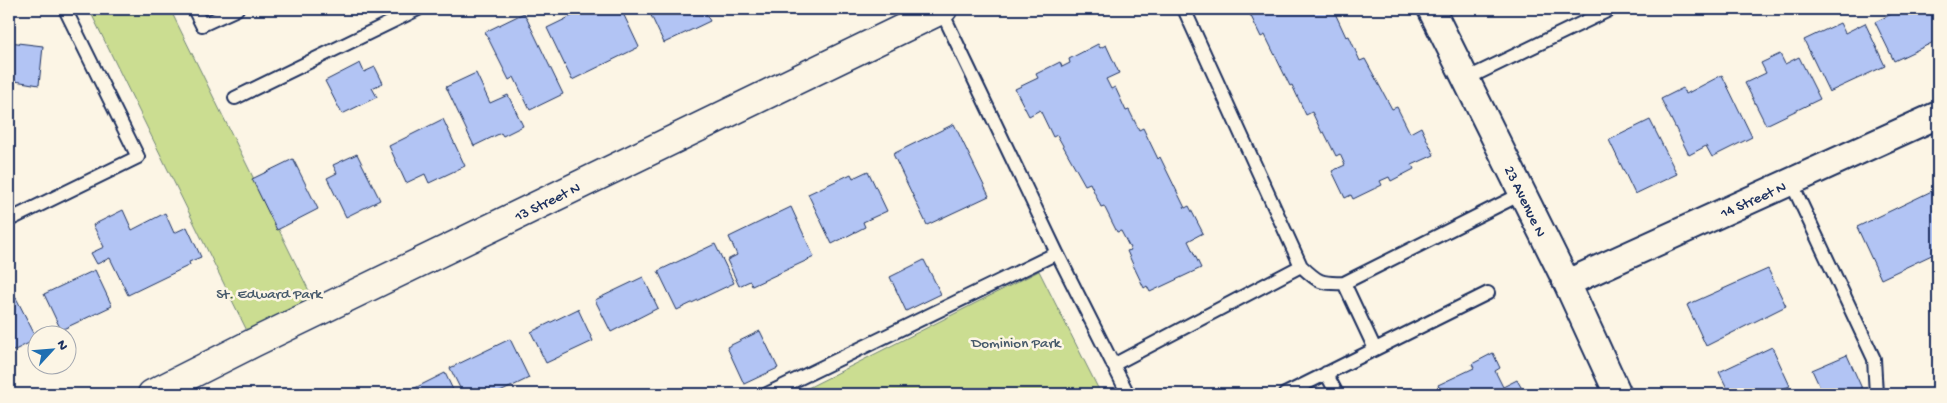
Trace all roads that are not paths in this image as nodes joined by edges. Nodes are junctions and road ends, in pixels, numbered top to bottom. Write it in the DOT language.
graph roads {
  1 [pos="65,9"];
  2 [pos="194,9"];
  3 [pos="237,9"];
  4 [pos="418,9"];
  5 [pos="942,9"];
  6 [pos="1184,9"];
  7 [pos="1431,9"];
  8 [pos="1611,9"];
  9 [pos="1466,79"];
  10 [pos="235,98"];
  11 [pos="1938,115"];
  12 [pos="1791,182"];
  13 [pos="1523,193"];
  14 [pos="9,220"];
  15 [pos="1057,253"];
  16 [pos="1301,266"];
  17 [pos="1344,283"];
  18 [pos="1567,283"];
  19 [pos="1488,293"];
  20 [pos="1375,349"];
  21 [pos="1113,366"];
  22 [pos="1326,373"];
  23 [pos="152,394"];
  24 [pos="767,394"];
  25 [pos="1128,394"];
  26 [pos="1285,394"];
  27 [pos="1337,394"];
  28 [pos="1618,394"];
  29 [pos="1876,394"];
  1 -- 14 [label="lane"];
  2 -- 3 [label="lane"];
  4 -- 10 [label="lane"];
  5 -- 15 [label="lane"];
  5 -- 23 [label="street, 13 Street N"];
  6 -- 16 [label="lane"];
  7 -- 9 [label="street, 23 Avenue N"];
  8 -- 9 [label="lane"];
  9 -- 13 [label="street, 23 Avenue N"];
  11 -- 12 [label="street, 14 Street N"];
  12 -- 18 [label="street, 14 Street N"];
  12 -- 29 [label="lane"];
  13 -- 17 [label="lane"];
  13 -- 18 [label="street, 23 Avenue N"];
  15 -- 21 [label="lane"];
  15 -- 24 [label="lane"];
  16 -- 17 [label="lane"];
  16 -- 21 [label="lane"];
  17 -- 20 [label="lane"];
  18 -- 28 [label="street, 23 Avenue N"];
  19 -- 20 [label="lane"];
  20 -- 22 [label="lane"];
  21 -- 25 [label="lane"];
  22 -- 26 [label="lane"];
  22 -- 27 [label="lane"];
}
